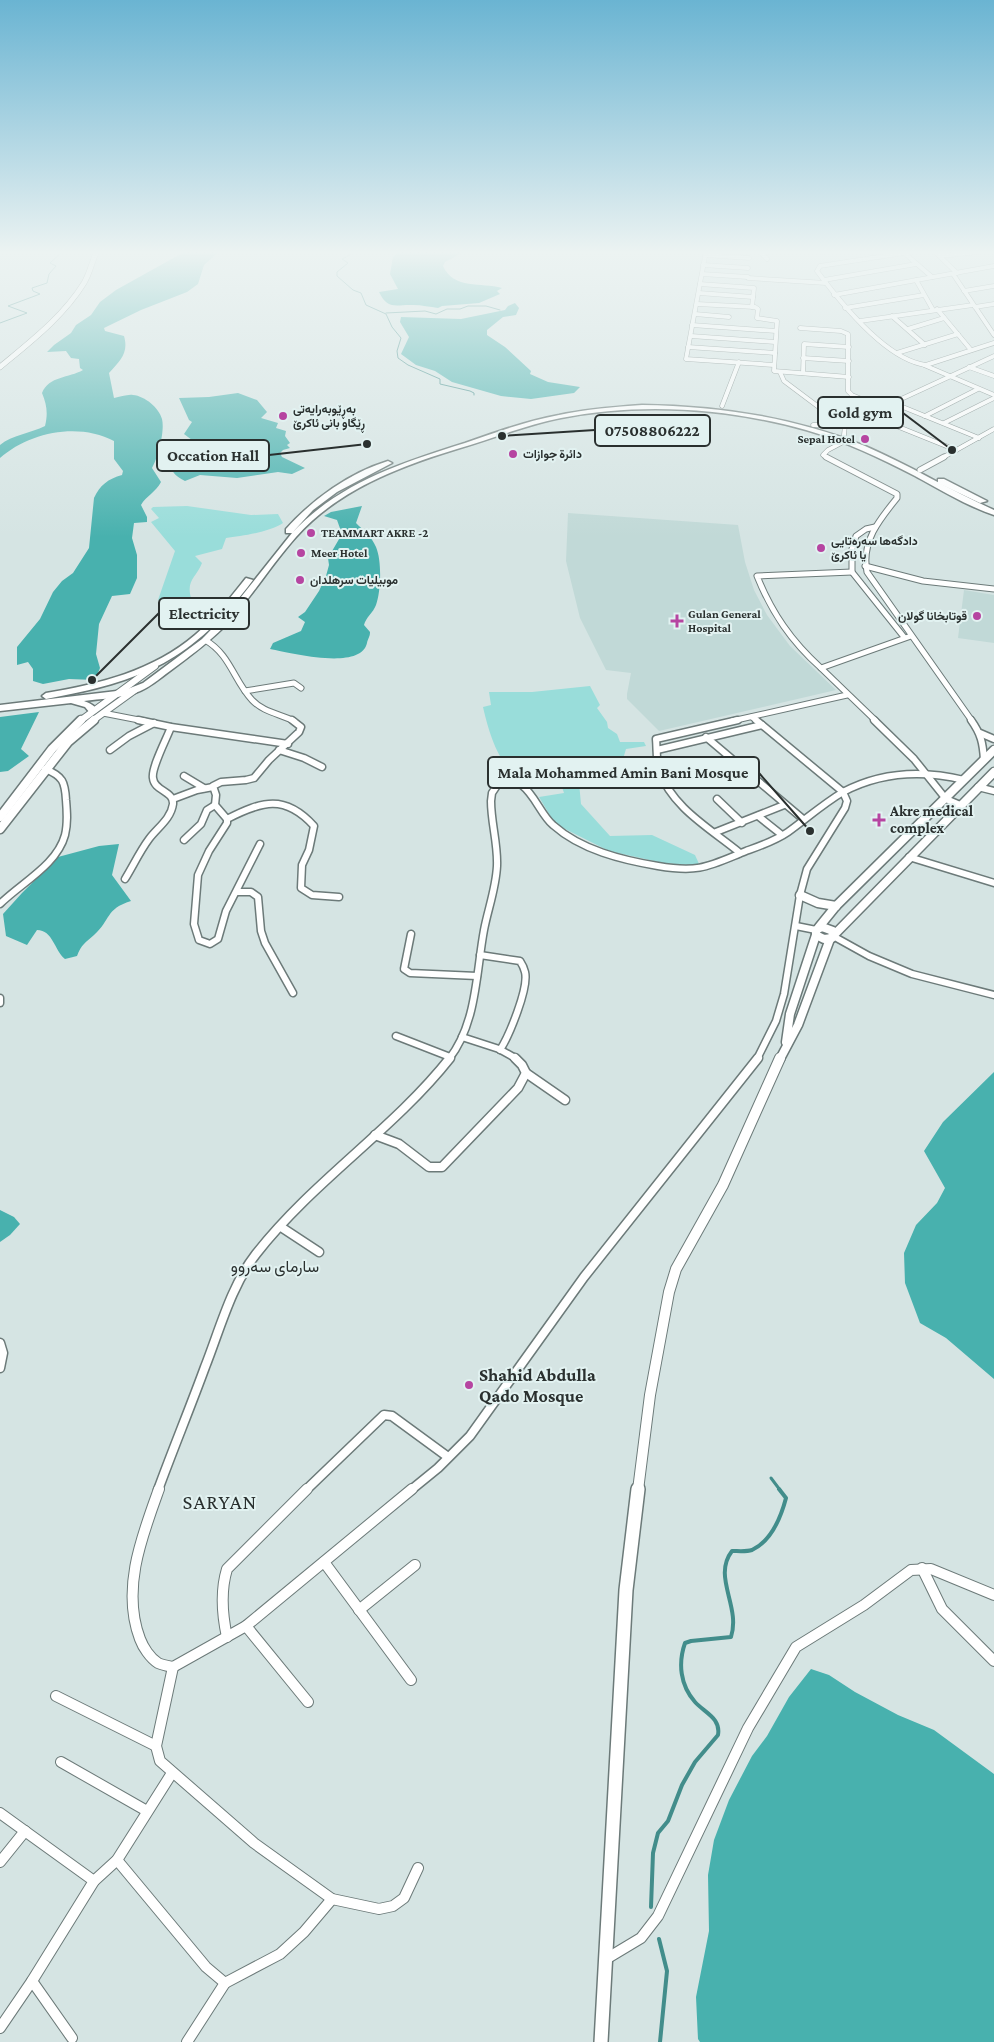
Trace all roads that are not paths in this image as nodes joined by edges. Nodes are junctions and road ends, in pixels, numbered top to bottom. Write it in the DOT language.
graph roads {
  1 [pos="24,346"];
  2 [pos="725,346"];
  3 [pos="775,346"];
  4 [pos="804,346"];
  5 [pos="838,346"];
  6 [pos="889,346"];
  7 [pos="918,346"];
  8 [pos="968,346"];
  9 [pos="983,346"];
  10 [pos="688,347"];
  11 [pos="849,347"];
  12 [pos="725,350"];
  13 [pos="971,350"];
  14 [pos="738,351"];
  15 [pos="775,352"];
  16 [pos="897,353"];
  17 [pos="993,357"];
  18 [pos="803,358"];
  19 [pos="849,361"];
  20 [pos="738,362"];
  21 [pos="774,365"];
  22 [pos="924,365"];
  23 [pos="0,367"];
  24 [pos="969,367"];
  25 [pos="780,372"];
  26 [pos="803,374"];
  27 [pos="948,376"];
  28 [pos="994,376"];
  29 [pos="849,377"];
  30 [pos="978,389"];
  31 [pos="994,396"];
  32 [pos="893,403"];
  33 [pos="722,406"];
  34 [pos="883,408"];
  35 [pos="869,415"];
  36 [pos="926,416"];
  37 [pos="944,423"];
  38 [pos="813,425"];
  39 [pos="845,425"];
  40 [pos="994,429"];
  41 [pos="491,432"];
  42 [pos="845,438"];
  43 [pos="979,438"];
  44 [pos="956,450"];
  45 [pos="920,470"];
  46 [pos="994,506"];
  47 [pos="994,513"];
  48 [pos="875,526"];
  49 [pos="865,566"];
  50 [pos="852,572"];
  51 [pos="994,589"];
  52 [pos="911,636"];
  53 [pos="904,637"];
  54 [pos="205,640"];
  55 [pos="154,666"];
  56 [pos="821,668"];
  57 [pos="112,683"];
  58 [pos="301,688"];
  59 [pos="127,691"];
  60 [pos="245,691"];
  61 [pos="847,695"];
  62 [pos="72,700"];
  63 [pos="0,701"];
  64 [pos="0,708"];
  65 [pos="93,711"];
  66 [pos="103,713"];
  67 [pos="752,717"];
  68 [pos="154,723"];
  69 [pos="762,725"];
  70 [pos="172,727"];
  71 [pos="980,733"];
  72 [pos="706,737"];
  73 [pos="994,739"];
  74 [pos="288,744"];
  75 [pos="110,750"];
  76 [pos="279,750"];
  77 [pos="657,750"];
  78 [pos="994,750"];
  79 [pos="984,760"];
  80 [pos="322,767"];
  81 [pos="45,769"];
  82 [pos="994,772"];
  83 [pos="927,773"];
  84 [pos="184,776"];
  85 [pos="964,780"];
  86 [pos="213,787"];
  87 [pos="978,787"];
  88 [pos="204,788"];
  89 [pos="994,791"];
  90 [pos="844,792"];
  91 [pos="173,799"];
  92 [pos="717,799"];
  93 [pos="946,799"];
  94 [pos="784,804"];
  95 [pos="215,805"];
  96 [pos="960,805"];
  97 [pos="758,816"];
  98 [pos="0,817"];
  99 [pos="227,819"];
  100 [pos="802,819"];
  101 [pos="742,822"];
  102 [pos="0,828"];
  103 [pos="716,832"];
  104 [pos="782,836"];
  105 [pos="184,840"];
  106 [pos="260,844"];
  107 [pos="740,853"];
  108 [pos="909,857"];
  109 [pos="125,879"];
  110 [pos="994,883"];
  111 [pos="237,892"];
  112 [pos="800,895"];
  113 [pos="339,897"];
  114 [pos="0,904"];
  115 [pos="836,906"];
  116 [pos="796,926"];
  117 [pos="817,931"];
  118 [pos="411,934"];
  119 [pos="831,937"];
  120 [pos="480,955"];
  121 [pos="476,976"];
  122 [pos="293,994"];
  123 [pos="994,995"];
  124 [pos="0,998"];
  125 [pos="0,1003"];
  126 [pos="396,1036"];
  127 [pos="462,1037"];
  128 [pos="785,1047"];
  129 [pos="500,1050"];
  130 [pos="450,1056"];
  131 [pos="526,1073"];
  132 [pos="565,1100"];
  133 [pos="375,1135"];
  134 [pos="281,1227"];
  135 [pos="319,1252"];
  136 [pos="0,1343"];
  137 [pos="0,1368"];
  138 [pos="448,1457"];
  139 [pos="324,1562"];
  140 [pos="415,1565"];
  141 [pos="922,1568"];
  142 [pos="994,1595"];
  143 [pos="359,1610"];
  144 [pos="246,1626"];
  145 [pos="227,1637"];
  146 [pos="994,1661"];
  147 [pos="173,1667"];
  148 [pos="411,1680"];
  149 [pos="56,1696"];
  150 [pos="308,1702"];
  151 [pos="156,1746"];
  152 [pos="61,1762"];
  153 [pos="172,1773"];
  154 [pos="147,1812"];
  155 [pos="0,1813"];
  156 [pos="25,1831"];
  157 [pos="117,1860"];
  158 [pos="0,1862"];
  159 [pos="418,1868"];
  160 [pos="94,1881"];
  161 [pos="332,1899"];
  162 [pos="606,1959"];
  163 [pos="32,1981"];
  164 [pos="225,1983"];
  165 [pos="0,2028"];
  166 [pos="72,2038"];
  167 [pos="187,2042"];
  168 [pos="601,2042"];
  1 -- 23 [label="street"];
  2 -- 12 [label="street"];
  3 -- 15 [label="street"];
  4 -- 18 [label="street"];
  5 -- 11 [label="street"];
  6 -- 16 [label="street"];
  7 -- 16 [label="street"];
  8 -- 13 [label="street"];
  9 -- 13 [label="street"];
  10 -- 12 [label="street"];
  10 -- 20 [label="street"];
  11 -- 19 [label="street"];
  12 -- 14 [label="street"];
  13 -- 22 [label="street"];
  14 -- 15 [label="street"];
  14 -- 20 [label="street"];
  15 -- 21 [label="street"];
  16 -- 22 [label="street"];
  17 -- 24 [label="street"];
  18 -- 19 [label="street"];
  18 -- 26 [label="street"];
  19 -- 29 [label="street"];
  20 -- 21 [label="street"];
  20 -- 33 [label="street"];
  21 -- 25 [label="street"];
  22 -- 27 [label="street"];
  24 -- 27 [label="street"];
  24 -- 28 [label="street"];
  25 -- 26 [label="street"];
  25 -- 39 [label="street"];
  26 -- 29 [label="street"];
  27 -- 30 [label="street"];
  27 -- 32 [label="street"];
  29 -- 34 [label="street"];
  30 -- 31 [label="street"];
  30 -- 36 [label="street"];
  31 -- 37 [label="street"];
  32 -- 34 [label="street"];
  32 -- 36 [label="street"];
  33 -- 38 [label="highway"];
  33 -- 41 [label="highway"];
  34 -- 35 [label="street"];
  35 -- 39 [label="street"];
  35 -- 44 [label="street"];
  36 -- 37 [label="street"];
  37 -- 43 [label="street"];
  38 -- 39 [label="street"];
  38 -- 42 [label="highway"];
  39 -- 42 [label="street"];
  40 -- 43 [label="street"];
  41 -- 42 [label="highway"];
  41 -- 54 [label="highway"];
  41 -- 55 [label="highway"];
  42 -- 45 [label="highway"];
  42 -- 47 [label="highway"];
  42 -- 48 [label="street"];
  43 -- 44 [label="street"];
  44 -- 45 [label="street"];
  45 -- 46 [label="highway"];
  48 -- 49 [label="street"];
  48 -- 50 [label="street"];
  49 -- 51 [label="street"];
  49 -- 52 [label="street"];
  50 -- 53 [label="street"];
  50 -- 56 [label="street"];
  52 -- 53 [label="street"];
  52 -- 71 [label="street"];
  53 -- 56 [label="street"];
  54 -- 59 [label="highway"];
  54 -- 60 [label="street"];
  55 -- 57 [label="highway"];
  55 -- 59 [label="street"];
  56 -- 61 [label="street"];
  57 -- 59 [label="highway"];
  57 -- 63 [label="highway"];
  58 -- 60 [label="street"];
  59 -- 62 [label="highway"];
  59 -- 65 [label="street"];
  59 -- 66 [label="street"];
  60 -- 74 [label="street"];
  61 -- 67 [label="street"];
  61 -- 83 [label="street"];
  62 -- 64 [label="highway"];
  62 -- 65 [label="highway"];
  65 -- 98 [label="street"];
  66 -- 68 [label="street"];
  66 -- 81 [label="street"];
  67 -- 69 [label="street"];
  67 -- 77 [label="street"];
  68 -- 70 [label="street"];
  68 -- 75 [label="street"];
  69 -- 72 [label="street"];
  69 -- 90 [label="street"];
  70 -- 74 [label="street"];
  70 -- 91 [label="street"];
  71 -- 73 [label="street"];
  71 -- 79 [label="street"];
  72 -- 77 [label="street"];
  72 -- 94 [label="street"];
  74 -- 76 [label="street"];
  76 -- 80 [label="street"];
  76 -- 86 [label="street"];
  77 -- 103 [label="street"];
  78 -- 79 [label="street"];
  79 -- 85 [label="street"];
  81 -- 102 [label="street"];
  81 -- 114 [label="street"];
  82 -- 87 [label="street"];
  83 -- 85 [label="street"];
  83 -- 90 [label="street"];
  83 -- 93 [label="street"];
  84 -- 88 [label="street"];
  85 -- 93 [label="street"];
  86 -- 88 [label="street"];
  86 -- 95 [label="street"];
  87 -- 89 [label="street"];
  87 -- 96 [label="street"];
  88 -- 91 [label="street"];
  90 -- 100 [label="street"];
  90 -- 112 [label="street"];
  91 -- 109 [label="street"];
  92 -- 101 [label="street"];
  93 -- 96 [label="street"];
  93 -- 115 [label="street"];
  94 -- 97 [label="street"];
  94 -- 100 [label="street"];
  95 -- 99 [label="street"];
  95 -- 105 [label="street"];
  96 -- 108 [label="street"];
  97 -- 101 [label="street"];
  97 -- 104 [label="street"];
  99 -- 111 [label="street"];
  99 -- 113 [label="street"];
  100 -- 104 [label="street"];
  101 -- 103 [label="street"];
  103 -- 107 [label="street"];
  104 -- 107 [label="street"];
  106 -- 111 [label="street"];
  107 -- 120 [label="street"];
  108 -- 110 [label="street"];
  108 -- 119 [label="street"];
  111 -- 122 [label="street"];
  112 -- 115 [label="street"];
  112 -- 116 [label="street"];
  115 -- 117 [label="street"];
  116 -- 117 [label="street"];
  116 -- 138 [label="street"];
  117 -- 119 [label="street"];
  117 -- 128 [label="street"];
  118 -- 121 [label="street"];
  119 -- 123 [label="street"];
  119 -- 128 [label="street"];
  120 -- 121 [label="street"];
  120 -- 129 [label="street"];
  121 -- 127 [label="street"];
  124 -- 125 [label="street"];
  126 -- 130 [label="street"];
  127 -- 129 [label="street"];
  127 -- 130 [label="street"];
  128 -- 162 [label="street"];
  129 -- 131 [label="street"];
  130 -- 133 [label="street"];
  131 -- 132 [label="street"];
  131 -- 133 [label="street"];
  133 -- 134 [label="street"];
  134 -- 135 [label="street"];
  134 -- 147 [label="street"];
  136 -- 137 [label="street"];
  138 -- 139 [label="street"];
  138 -- 145 [label="street"];
  139 -- 143 [label="street"];
  139 -- 144 [label="street"];
  140 -- 143 [label="street"];
  141 -- 142 [label="street"];
  141 -- 146 [label="street"];
  141 -- 162 [label="street"];
  143 -- 148 [label="street"];
  144 -- 145 [label="street"];
  144 -- 150 [label="street"];
  145 -- 147 [label="street"];
  147 -- 151 [label="street"];
  149 -- 151 [label="street"];
  151 -- 153 [label="street"];
  152 -- 154 [label="street"];
  153 -- 154 [label="street"];
  153 -- 161 [label="street"];
  154 -- 157 [label="street"];
  155 -- 156 [label="street"];
  156 -- 158 [label="street"];
  156 -- 160 [label="street"];
  157 -- 160 [label="street"];
  157 -- 164 [label="street"];
  159 -- 161 [label="street"];
  160 -- 163 [label="street"];
  161 -- 164 [label="street"];
  162 -- 168 [label="street"];
  163 -- 165 [label="street"];
  163 -- 166 [label="street"];
  164 -- 167 [label="street"];
}
